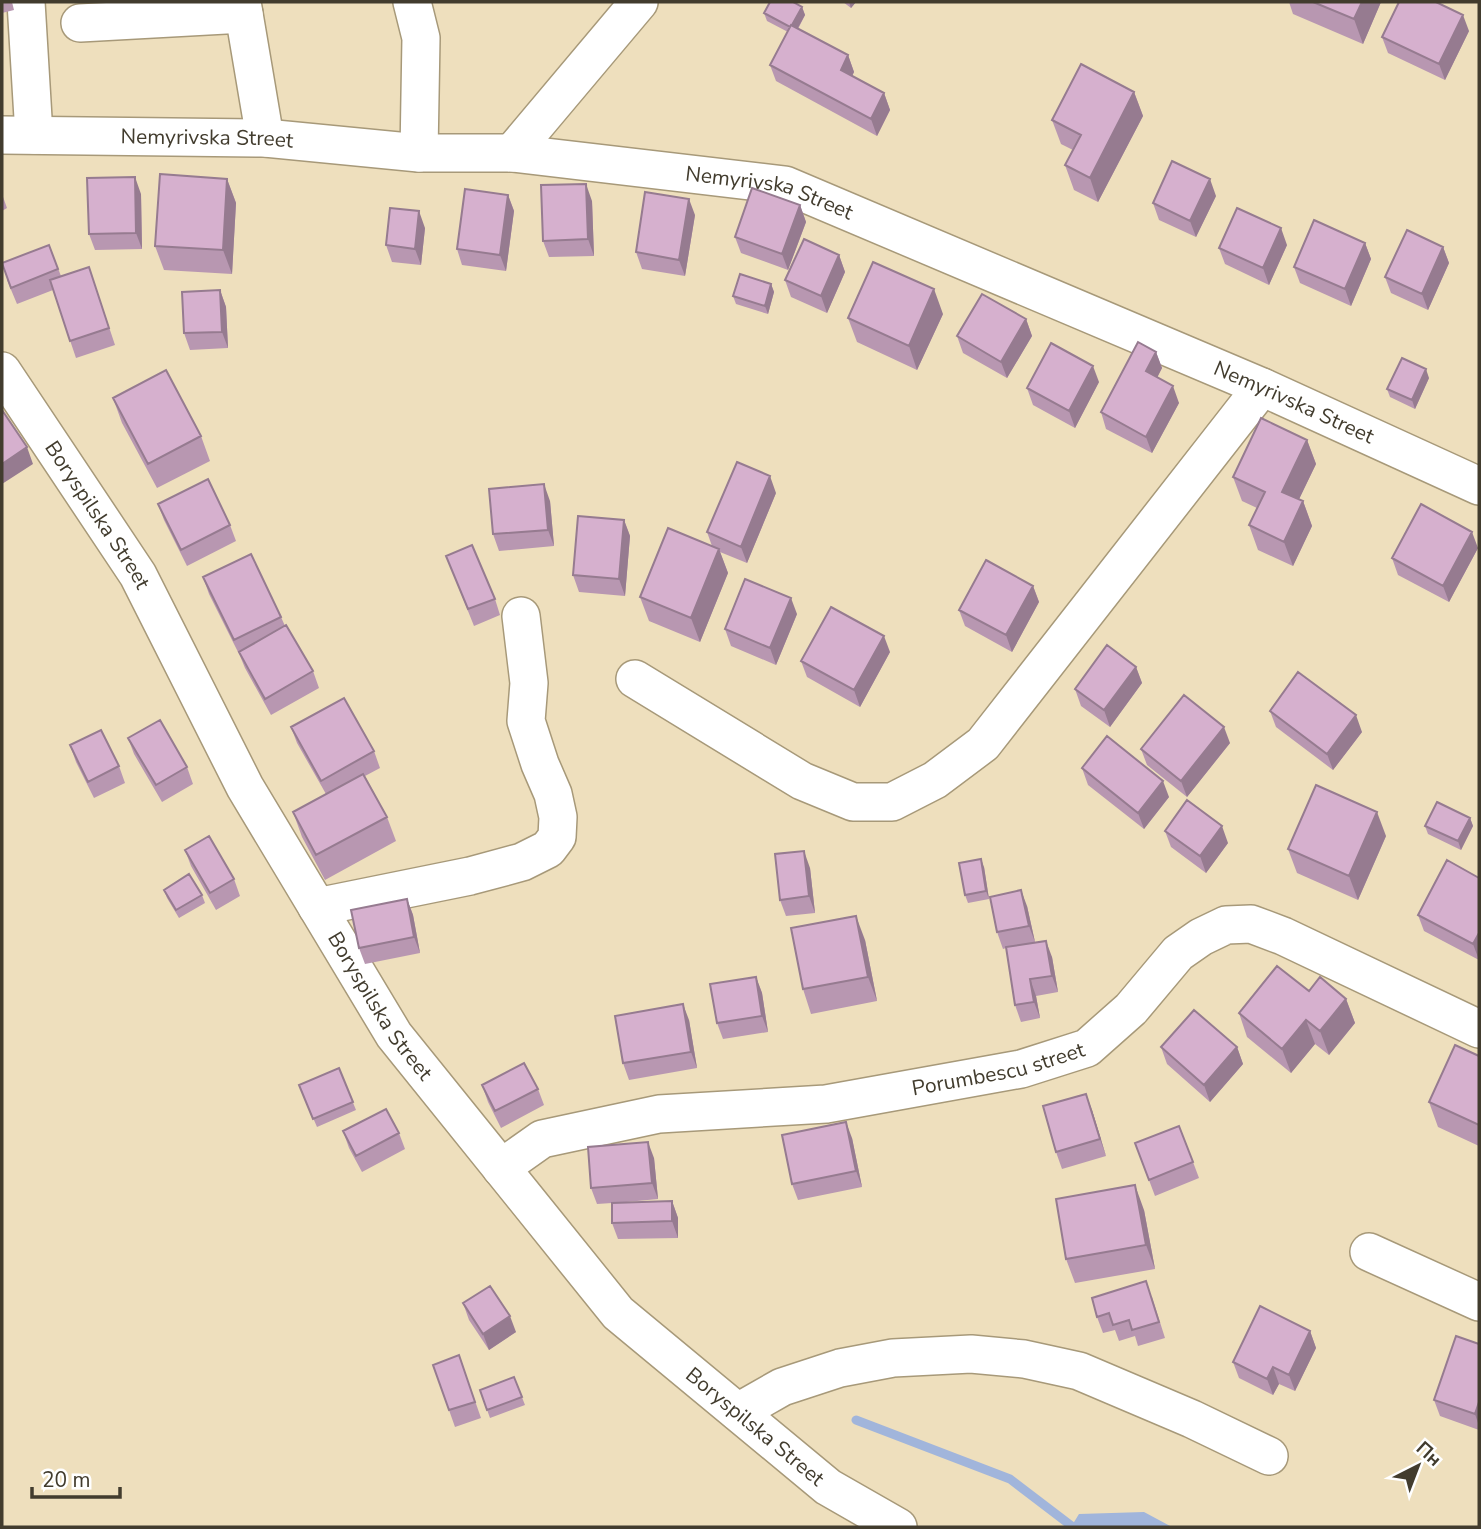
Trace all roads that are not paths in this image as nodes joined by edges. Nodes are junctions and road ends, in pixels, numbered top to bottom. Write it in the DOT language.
graph roads {
  1 [pos="26,2"];
  2 [pos="412,2"];
  3 [pos="639,2"];
  4 [pos="243,8"];
  5 [pos="80,23"];
  6 [pos="18,135"];
  7 [pos="265,138"];
  8 [pos="419,153"];
  9 [pos="512,153"];
  10 [pos="2,370"];
  11 [pos="1262,387"];
  12 [pos="1479,486"];
  13 [pos="521,616"];
  14 [pos="635,679"];
  15 [pos="317,907"];
  16 [pos="1479,1029"];
  17 [pos="501,1168"];
  18 [pos="1369,1252"];
  19 [pos="1479,1302"];
  20 [pos="738,1412"];
  21 [pos="1269,1456"];
  22 [pos="898,1527"];
  1 -- 6 [label="street"];
  2 -- 8 [label="street"];
  3 -- 9 [label="street"];
  4 -- 5 [label="street"];
  4 -- 7 [label="street"];
  6 -- 7 [label="street, Nemyrivska Street"];
  7 -- 8 [label="street, Nemyrivska Street"];
  8 -- 9 [label="street, Nemyrivska Street"];
  9 -- 11 [label="street, Nemyrivska Street"];
  10 -- 15 [label="street, Boryspilska Street"];
  11 -- 12 [label="street, Nemyrivska Street"];
  11 -- 14 [label="street"];
  13 -- 15 [label="street"];
  15 -- 17 [label="street, Boryspilska Street"];
  16 -- 17 [label="street, Porumbescu street"];
  17 -- 20 [label="street, Boryspilska Street"];
  18 -- 19 [label="street"];
  20 -- 21 [label="street"];
  20 -- 22 [label="street, Boryspilska Street"];
}
